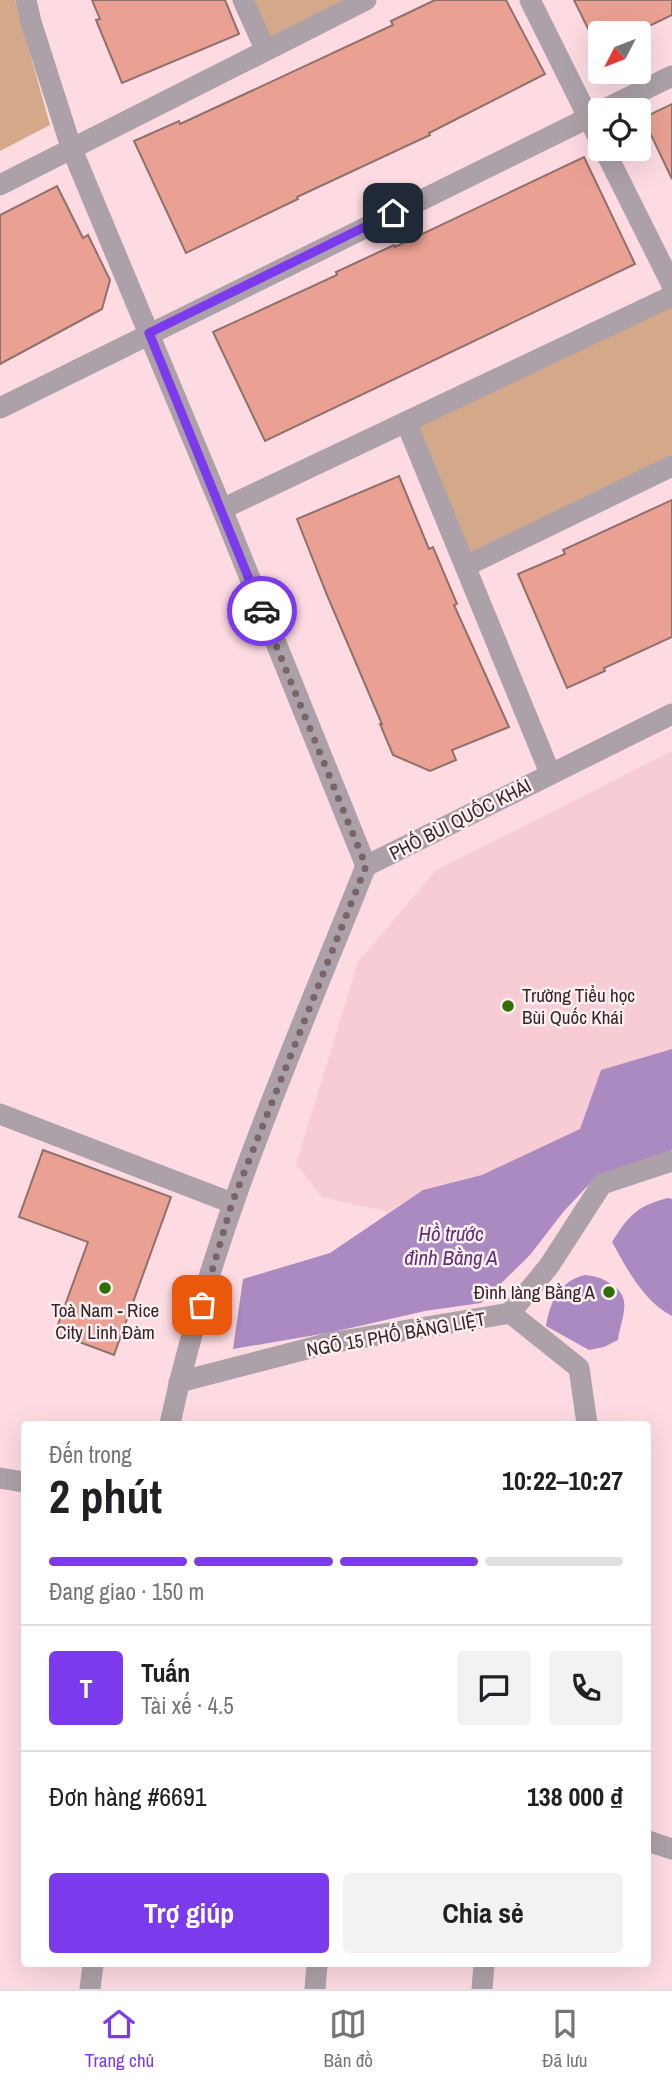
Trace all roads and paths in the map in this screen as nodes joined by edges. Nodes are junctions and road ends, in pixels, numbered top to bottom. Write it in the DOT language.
graph roads {
  1 [pos="26,0"];
  2 [pos="243,0"];
  3 [pos="366,0"];
  4 [pos="530,0"];
  5 [pos="265,50"];
  6 [pos="672,76"];
  7 [pos="588,98"];
  8 [pos="627,98"];
  9 [pos="588,117"];
  10 [pos="71,148"];
  11 [pos="610,161"];
  12 [pos="0,185"];
  13 [pos="672,285"];
  14 [pos="672,296"];
  15 [pos="149,333"];
  16 [pos="0,408"];
  17 [pos="406,422"];
  18 [pos="672,466"];
  19 [pos="222,509"];
  20 [pos="466,566"];
  21 [pos="672,714"];
  22 [pos="550,773"];
  23 [pos="366,866"];
  24 [pos="0,1114"];
  25 [pos="672,1161"];
  26 [pos="232,1203"];
  27 [pos="510,1313"];
  28 [pos="179,1382"];
  29 [pos="171,1421"];
  30 [pos="587,1421"];
  31 [pos="0,1478"];
  32 [pos="21,1482"];
  33 [pos="651,1842"];
  34 [pos="672,1849"];
  35 [pos="93,1967"];
  36 [pos="317,1967"];
  37 [pos="484,1967"];
  38 [pos="90,1989"];
  39 [pos="315,1989"];
  40 [pos="482,1989"];
  1 -- 10 [label="street"];
  2 -- 5 [label="street"];
  3 -- 5 [label="street"];
  4 -- 7 [label="street"];
  5 -- 10 [label="street"];
  6 -- 8 [label="street"];
  9 -- 15 [label="street"];
  10 -- 12 [label="street"];
  10 -- 15 [label="street"];
  11 -- 13 [label="street"];
  14 -- 17 [label="street"];
  15 -- 16 [label="street"];
  15 -- 19 [label="street"];
  17 -- 19 [label="street"];
  17 -- 20 [label="street"];
  18 -- 20 [label="street"];
  19 -- 23 [label="street"];
  20 -- 22 [label="street"];
  21 -- 22 [label="street, PHỐ BÙI QUỐC KHÁI"];
  22 -- 23 [label="street, PHỐ BÙI QUỐC KHÁI"];
  23 -- 26 [label="street, PHỐ BÙI QUỐC KHÁI"];
  24 -- 26 [label="street"];
  25 -- 27 [label="street, NGÕ 15 PHỐ BẰNG LIỆT"];
  26 -- 28 [label="street, PHỐ BÙI QUỐC KHÁI"];
  27 -- 28 [label="street, NGÕ 15 PHỐ BẰNG LIỆT"];
  27 -- 30 [label="street"];
  28 -- 29 [label="street, PHỐ BÙI QUỐC KHÁI"];
  31 -- 32 [label="street"];
  33 -- 34 [label="street"];
  35 -- 38 [label="street"];
  36 -- 39 [label="street"];
  37 -- 40 [label="street"];
}
